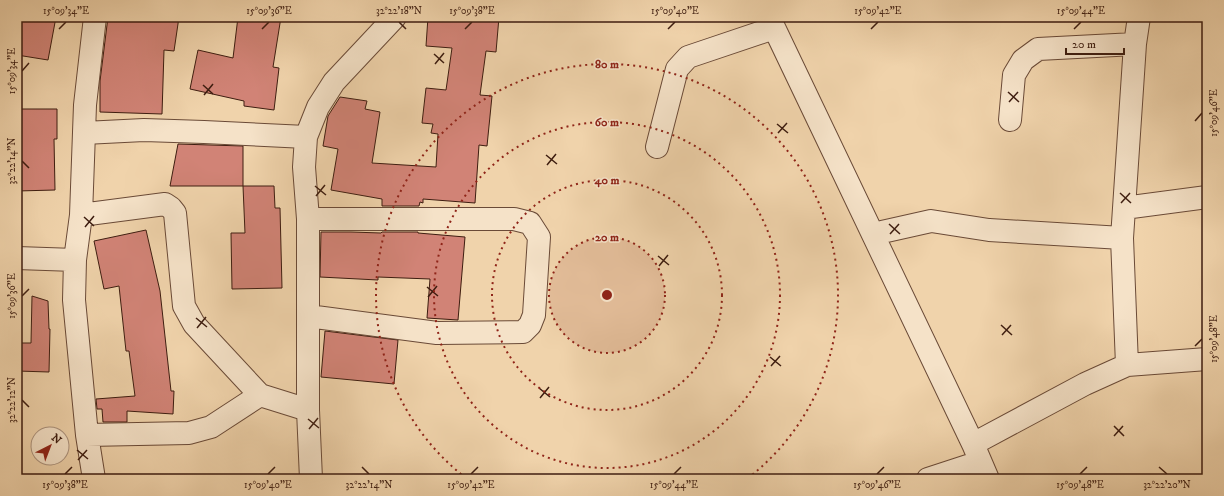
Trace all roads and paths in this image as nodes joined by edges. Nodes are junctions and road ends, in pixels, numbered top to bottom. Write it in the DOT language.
graph roads {
  1 [pos="94,17"];
  2 [pos="395,17"];
  3 [pos="1139,17"];
  4 [pos="772,22"];
  5 [pos="1135,44"];
  6 [pos="1010,120"];
  7 [pos="84,133"];
  8 [pos="306,137"];
  9 [pos="657,147"];
  10 [pos="1207,197"];
  11 [pos="1124,208"];
  12 [pos="81,215"];
  13 [pos="308,219"];
  14 [pos="873,234"];
  15 [pos="1122,238"];
  16 [pos="17,258"];
  17 [pos="75,260"];
  18 [pos="308,316"];
  19 [pos="1207,359"];
  20 [pos="1127,365"];
  21 [pos="260,395"];
  22 [pos="308,410"];
  23 [pos="87,435"];
  24 [pos="980,462"];
  25 [pos="94,479"];
  26 [pos="312,479"];
  27 [pos="928,479"];
  1 -- 7 [label="street"];
  2 -- 8 [label="street"];
  3 -- 5 [label="street"];
  4 -- 9 [label="street"];
  4 -- 14 [label="street"];
  5 -- 6 [label="street"];
  5 -- 11 [label="street"];
  7 -- 8 [label="street"];
  7 -- 12 [label="street"];
  8 -- 13 [label="street"];
  10 -- 11 [label="street"];
  11 -- 15 [label="street"];
  12 -- 17 [label="street"];
  12 -- 21 [label="street"];
  13 -- 18 [label="street"];
  13 -- 18 [label="street"];
  14 -- 15 [label="street"];
  14 -- 24 [label="street"];
  15 -- 20 [label="street"];
  16 -- 17 [label="street"];
  17 -- 23 [label="street"];
  18 -- 22 [label="street"];
  19 -- 20 [label="street"];
  20 -- 24 [label="street"];
  21 -- 22 [label="street"];
  21 -- 23 [label="street"];
  22 -- 26 [label="street"];
  23 -- 25 [label="street"];
  24 -- 27 [label="street"];
}
